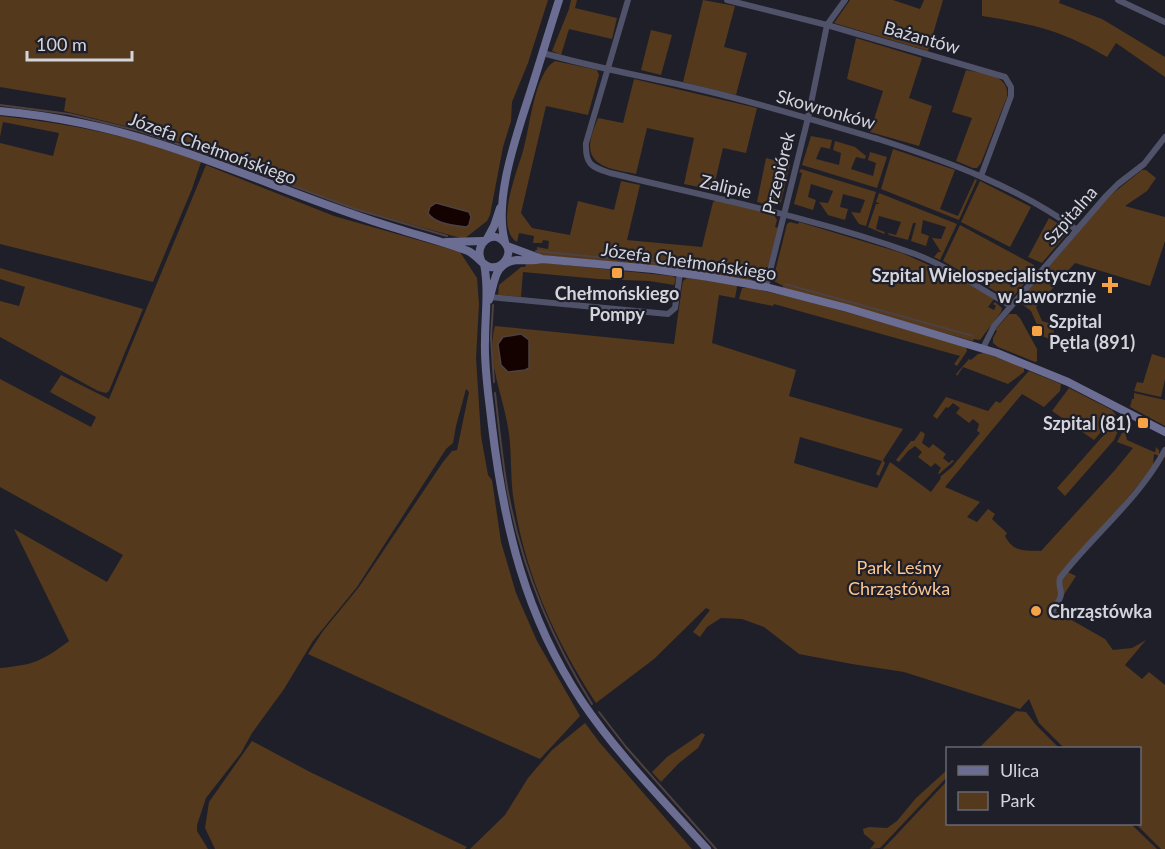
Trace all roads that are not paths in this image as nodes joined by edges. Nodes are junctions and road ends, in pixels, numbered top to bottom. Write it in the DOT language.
graph roads {
  1 [pos="559,0"];
  2 [pos="628,0"];
  3 [pos="727,0"];
  4 [pos="845,0"];
  5 [pos="1118,0"];
  6 [pos="1165,22"];
  7 [pos="827,25"];
  8 [pos="543,53"];
  9 [pos="608,69"];
  10 [pos="0,111"];
  11 [pos="808,118"];
  12 [pos="1165,137"];
  13 [pos="981,176"];
  14 [pos="503,199"];
  15 [pos="783,214"];
  16 [pos="1077,230"];
  17 [pos="485,240"];
  18 [pos="445,242"];
  19 [pos="506,244"];
  20 [pos="542,259"];
  21 [pos="482,262"];
  22 [pos="502,264"];
  23 [pos="680,273"];
  24 [pos="766,287"];
  25 [pos="490,297"];
  26 [pos="487,306"];
  27 [pos="1011,306"];
  28 [pos="983,348"];
  29 [pos="1165,432"];
  30 [pos="1165,450"];
  31 [pos="1051,613"];
  32 [pos="707,849"];
  1 -- 8 [label="street"];
  2 -- 9 [label="street, Zalipie"];
  3 -- 7 [label="street, Bażantów"];
  4 -- 7 [label="street, Przepiórek"];
  5 -- 6 [label="street"];
  7 -- 11 [label="street, Przepiórek"];
  7 -- 13 [label="street, Bażantów"];
  8 -- 9 [label="street, Skowronków"];
  8 -- 14 [label="street"];
  9 -- 11 [label="street, Skowronków"];
  9 -- 15 [label="street, Zalipie"];
  10 -- 18 [label="street, Józefa Chełmońskiego"];
  11 -- 13 [label="street, Skowronków"];
  11 -- 15 [label="street, Przepiórek"];
  12 -- 16 [label="street, Szpitalna"];
  13 -- 16 [label="street, Skowronków"];
  14 -- 17 [label="street"];
  14 -- 19 [label="street"];
  15 -- 24 [label="street, Przepiórek"];
  15 -- 27 [label="street, Zalipie"];
  16 -- 27 [label="street, Szpitalna"];
  17 -- 18 [label="street, Józefa Chełmońskiego"];
  17 -- 19 [label="street"];
  17 -- 21 [label="street"];
  18 -- 21 [label="street, Józefa Chełmońskiego"];
  19 -- 20 [label="street, Józefa Chełmońskiego"];
  19 -- 22 [label="street"];
  20 -- 22 [label="street, Józefa Chełmońskiego"];
  20 -- 23 [label="street, Józefa Chełmońskiego"];
  21 -- 22 [label="street"];
  21 -- 26 [label="street"];
  22 -- 25 [label="street"];
  23 -- 24 [label="street, Józefa Chełmońskiego"];
  23 -- 25 [label="street"];
  24 -- 28 [label="street, Józefa Chełmońskiego"];
  25 -- 26 [label="street"];
  26 -- 32 [label="street"];
  27 -- 28 [label="street, Szpitalna"];
  28 -- 29 [label="street, Józefa Chełmońskiego"];
  30 -- 31 [label="street"];
}
